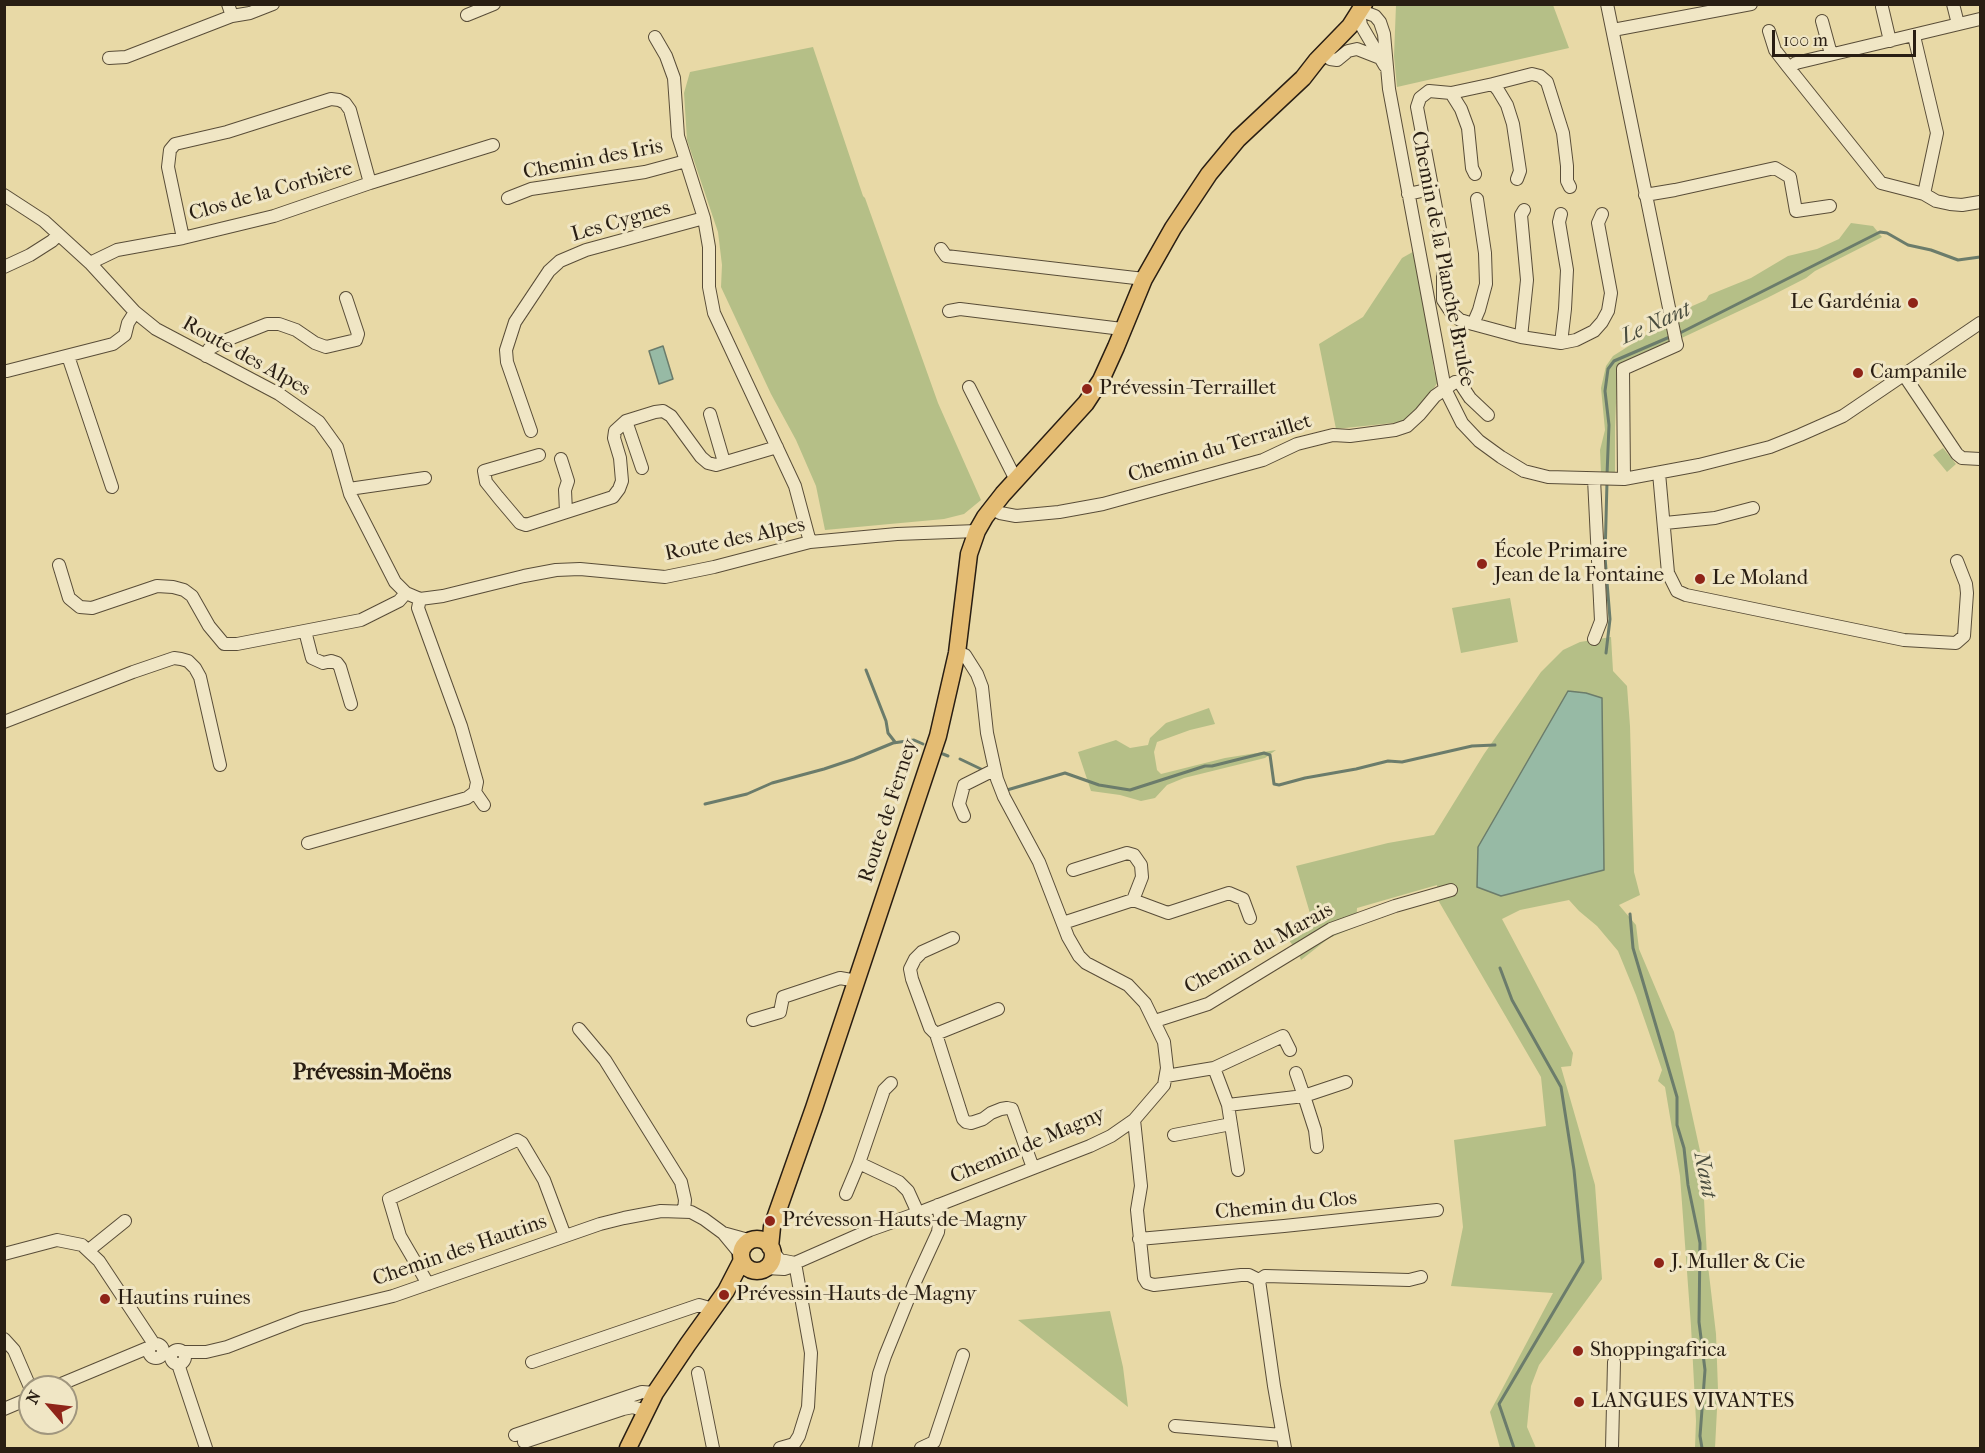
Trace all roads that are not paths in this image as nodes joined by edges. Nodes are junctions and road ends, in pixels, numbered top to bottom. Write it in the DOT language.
graph roads {
  1 [pos="273,4"];
  2 [pos="494,4"];
  3 [pos="1607,4"];
  4 [pos="1751,4"];
  5 [pos="1953,4"];
  6 [pos="1726,7"];
  7 [pos="1882,7"];
  8 [pos="230,10"];
  9 [pos="1365,12"];
  10 [pos="467,15"];
  11 [pos="1980,19"];
  12 [pos="1822,21"];
  13 [pos="1958,24"];
  14 [pos="1613,30"];
  15 [pos="1769,31"];
  16 [pos="1914,36"];
  17 [pos="655,37"];
  18 [pos="1890,40"];
  19 [pos="1831,54"];
  20 [pos="109,58"];
  21 [pos="1330,59"];
  22 [pos="1383,62"];
  23 [pos="1789,68"];
  24 [pos="1303,78"];
  25 [pos="1493,84"];
  26 [pos="1451,93"];
  27 [pos="493,145"];
  28 [pos="686,161"];
  29 [pos="1475,174"];
  30 [pos="1516,179"];
  31 [pos="370,183"];
  32 [pos="1570,187"];
  33 [pos="1432,194"];
  34 [pos="1924,194"];
  35 [pos="4,195"];
  36 [pos="1645,195"];
  37 [pos="508,198"];
  38 [pos="1409,199"];
  39 [pos="1477,200"];
  40 [pos="1980,202"];
  41 [pos="1830,206"];
  42 [pos="1524,210"];
  43 [pos="1561,214"];
  44 [pos="1602,214"];
  45 [pos="704,218"];
  46 [pos="58,235"];
  47 [pos="183,238"];
  48 [pos="941,249"];
  49 [pos="90,263"];
  50 [pos="4,267"];
  51 [pos="1144,279"];
  52 [pos="346,298"];
  53 [pos="981,305"];
  54 [pos="949,311"];
  55 [pos="135,312"];
  56 [pos="1980,323"];
  57 [pos="1473,324"];
  58 [pos="1124,326"];
  59 [pos="1521,337"];
  60 [pos="1561,343"];
  61 [pos="69,356"];
  62 [pos="206,356"];
  63 [pos="7,371"];
  64 [pos="1904,375"];
  65 [pos="969,387"];
  66 [pos="1445,388"];
  67 [pos="710,414"];
  68 [pos="1488,415"];
  69 [pos="626,421"];
  70 [pos="531,431"];
  71 [pos="777,447"];
  72 [pos="539,455"];
  73 [pos="561,459"];
  74 [pos="1980,459"];
  75 [pos="724,462"];
  76 [pos="642,468"];
  77 [pos="1659,473"];
  78 [pos="425,478"];
  79 [pos="1608,479"];
  80 [pos="1016,480"];
  81 [pos="112,487"];
  82 [pos="349,489"];
  83 [pos="992,508"];
  84 [pos="1753,508"];
  85 [pos="566,512"];
  86 [pos="1665,522"];
  87 [pos="977,531"];
  88 [pos="810,542"];
  89 [pos="1957,561"];
  90 [pos="59,566"];
  91 [pos="406,593"];
  92 [pos="420,599"];
  93 [pos="305,631"];
  94 [pos="1594,639"];
  95 [pos="957,653"];
  96 [pos="351,705"];
  97 [pos="4,722"];
  98 [pos="220,765"];
  99 [pos="994,771"];
  100 [pos="475,792"];
  101 [pos="484,805"];
  102 [pos="964,816"];
  103 [pos="308,843"];
  104 [pos="1073,870"];
  105 [pos="1451,890"];
  106 [pos="1133,900"];
  107 [pos="1250,918"];
  108 [pos="1063,922"];
  109 [pos="953,939"];
  110 [pos="857,981"];
  111 [pos="999,1009"];
  112 [pos="753,1020"];
  113 [pos="1155,1021"];
  114 [pos="579,1029"];
  115 [pos="936,1034"];
  116 [pos="1290,1050"];
  117 [pos="1214,1068"];
  118 [pos="1296,1073"];
  119 [pos="1166,1076"];
  120 [pos="1346,1082"];
  121 [pos="891,1083"];
  122 [pos="1304,1096"];
  123 [pos="1228,1105"];
  124 [pos="1134,1120"];
  125 [pos="1231,1125"];
  126 [pos="1174,1135"];
  127 [pos="1317,1147"];
  128 [pos="859,1163"];
  129 [pos="1033,1168"];
  130 [pos="1239,1170"];
  131 [pos="846,1194"];
  132 [pos="938,1206"];
  133 [pos="684,1210"];
  134 [pos="1437,1210"];
  135 [pos="918,1213"];
  136 [pos="125,1221"];
  137 [pos="723,1233"];
  138 [pos="565,1236"];
  139 [pos="1139,1239"];
  140 [pos="764,1245"];
  141 [pos="89,1250"];
  142 [pos="4,1254"];
  143 [pos="795,1263"];
  144 [pos="751,1264"];
  145 [pos="1421,1277"];
  146 [pos="1258,1280"];
  147 [pos="428,1284"];
  148 [pos="713,1309"];
  149 [pos="4,1339"];
  150 [pos="167,1354"];
  151 [pos="963,1355"];
  152 [pos="532,1362"];
  153 [pos="1614,1362"];
  154 [pos="698,1373"];
  155 [pos="25,1375"];
  156 [pos="78,1377"];
  157 [pos="655,1393"];
  158 [pos="18,1403"];
  159 [pos="4,1409"];
  160 [pos="645,1411"];
  161 [pos="1175,1426"];
  162 [pos="1282,1435"];
  163 [pos="794,1446"];
  164 [pos="206,1449"];
  165 [pos="628,1449"];
  166 [pos="713,1449"];
  167 [pos="780,1449"];
  168 [pos="865,1449"];
  169 [pos="921,1449"];
  170 [pos="1285,1449"];
  171 [pos="1612,1449"];
  1 -- 8 [label="street"];
  2 -- 10 [label="street"];
  3 -- 14 [label="street"];
  4 -- 6 [label="street"];
  5 -- 13 [label="street"];
  6 -- 14 [label="street"];
  7 -- 18 [label="street"];
  8 -- 20 [label="street"];
  9 -- 21 [label="main road"];
  9 -- 22 [label="street, Chemin de la Planche Brulée"];
  9 -- 22 [label="street, Chemin de la Planche Brulée"];
  9 -- 24 [label="main road"];
  11 -- 13 [label="street"];
  12 -- 19 [label="street"];
  13 -- 16 [label="street"];
  14 -- 36 [label="street"];
  15 -- 23 [label="street"];
  16 -- 18 [label="street"];
  16 -- 34 [label="street"];
  17 -- 28 [label="street"];
  18 -- 19 [label="street"];
  19 -- 23 [label="street"];
  21 -- 22 [label="street"];
  21 -- 24 [label="main road"];
  22 -- 38 [label="street, Chemin de la Planche Brulée"];
  23 -- 34 [label="street"];
  24 -- 51 [label="main road, Route de Ferney"];
  25 -- 26 [label="street"];
  25 -- 30 [label="street"];
  25 -- 32 [label="street"];
  26 -- 29 [label="street"];
  26 -- 33 [label="street"];
  27 -- 31 [label="street, Clos de la Corbière"];
  28 -- 37 [label="street, Chemin des Iris"];
  28 -- 45 [label="street"];
  31 -- 47 [label="street, Clos de la Corbière"];
  31 -- 47 [label="street, Clos de la Corbière"];
  33 -- 38 [label="street"];
  33 -- 57 [label="street"];
  34 -- 40 [label="street"];
  35 -- 46 [label="street, Route des Alpes"];
  36 -- 41 [label="street"];
  36 -- 79 [label="street"];
  38 -- 66 [label="street, Chemin de la Planche Brulée"];
  39 -- 57 [label="street"];
  42 -- 59 [label="street"];
  43 -- 60 [label="street"];
  44 -- 60 [label="street"];
  45 -- 70 [label="street, Les Cygnes"];
  45 -- 71 [label="street"];
  46 -- 49 [label="street, Route des Alpes"];
  46 -- 50 [label="street"];
  47 -- 49 [label="street, Clos de la Corbière"];
  48 -- 51 [label="street"];
  49 -- 55 [label="street, Route des Alpes"];
  51 -- 58 [label="main road, Route de Ferney"];
  52 -- 62 [label="street"];
  53 -- 58 [label="street"];
  54 -- 58 [label="street"];
  55 -- 61 [label="street"];
  55 -- 62 [label="street, Route des Alpes"];
  56 -- 64 [label="street, Chemin de la Planche Brulée"];
  57 -- 59 [label="street"];
  58 -- 80 [label="main road, Route de Ferney"];
  59 -- 60 [label="street"];
  61 -- 63 [label="street"];
  61 -- 81 [label="street"];
  62 -- 82 [label="street, Route des Alpes"];
  64 -- 74 [label="street"];
  64 -- 77 [label="street, Chemin de la Planche Brulée"];
  65 -- 80 [label="street"];
  66 -- 68 [label="street"];
  66 -- 79 [label="street, Chemin de la Planche Brulée"];
  66 -- 83 [label="street, Chemin du Terraillet"];
  67 -- 75 [label="street"];
  69 -- 75 [label="street"];
  69 -- 76 [label="street"];
  69 -- 85 [label="street"];
  71 -- 75 [label="street"];
  71 -- 88 [label="street"];
  72 -- 85 [label="street"];
  73 -- 85 [label="street"];
  77 -- 79 [label="street, Chemin de la Planche Brulée"];
  77 -- 86 [label="street"];
  78 -- 82 [label="street"];
  79 -- 94 [label="street"];
  80 -- 83 [label="main road, Route de Ferney"];
  82 -- 91 [label="street, Route des Alpes"];
  83 -- 87 [label="main road, Route de Ferney"];
  84 -- 86 [label="street"];
  86 -- 89 [label="street"];
  87 -- 88 [label="street, Route des Alpes"];
  87 -- 95 [label="main road, Route de Ferney"];
  88 -- 92 [label="street, Route des Alpes"];
  90 -- 93 [label="street"];
  91 -- 92 [label="street"];
  91 -- 93 [label="street"];
  92 -- 100 [label="street"];
  93 -- 96 [label="street"];
  95 -- 99 [label="street"];
  95 -- 110 [label="main road, Route de Ferney"];
  97 -- 98 [label="street"];
  99 -- 102 [label="street"];
  99 -- 108 [label="street"];
  100 -- 101 [label="street"];
  100 -- 103 [label="street"];
  104 -- 106 [label="street"];
  105 -- 113 [label="street, Chemin du Marais"];
  106 -- 107 [label="street"];
  106 -- 108 [label="street"];
  108 -- 113 [label="street"];
  109 -- 115 [label="street"];
  110 -- 112 [label="street"];
  110 -- 140 [label="main road, Route de Ferney"];
  111 -- 115 [label="street"];
  113 -- 119 [label="street"];
  114 -- 133 [label="street"];
  115 -- 129 [label="street"];
  116 -- 117 [label="street"];
  117 -- 119 [label="street"];
  117 -- 123 [label="street"];
  118 -- 122 [label="street"];
  119 -- 124 [label="street, Chemin de Magny"];
  120 -- 122 [label="street"];
  121 -- 128 [label="street"];
  122 -- 123 [label="street"];
  122 -- 127 [label="street"];
  123 -- 125 [label="street"];
  124 -- 129 [label="street, Chemin de Magny"];
  124 -- 139 [label="street"];
  125 -- 126 [label="street"];
  125 -- 130 [label="street"];
  128 -- 131 [label="street"];
  128 -- 135 [label="street"];
  129 -- 132 [label="street, Chemin de Magny"];
  132 -- 135 [label="street, Chemin de Magny"];
  132 -- 168 [label="street"];
  133 -- 137 [label="street"];
  133 -- 138 [label="street, Chemin des Hautins"];
  134 -- 139 [label="street, Chemin du Clos"];
  135 -- 143 [label="street, Chemin de Magny"];
  136 -- 141 [label="street"];
  137 -- 140 [label="street"];
  137 -- 144 [label="street"];
  138 -- 147 [label="street, Chemin des Hautins"];
  138 -- 147 [label="street"];
  139 -- 146 [label="street"];
  140 -- 143 [label="street"];
  140 -- 144 [label="main road"];
  140 -- 144 [label="main road"];
  141 -- 142 [label="street"];
  141 -- 150 [label="street"];
  143 -- 144 [label="street, Chemin de Magny"];
  143 -- 163 [label="street"];
  144 -- 148 [label="main road"];
  145 -- 146 [label="street"];
  146 -- 162 [label="street"];
  147 -- 150 [label="street, Chemin des Hautins"];
  148 -- 152 [label="street"];
  148 -- 157 [label="main road"];
  149 -- 155 [label="street"];
  150 -- 156 [label="street, Chemin des Hautins"];
  150 -- 164 [label="street"];
  151 -- 169 [label="street"];
  153 -- 171 [label="street"];
  154 -- 166 [label="street"];
  157 -- 160 [label="main road"];
  157 -- 160 [label="street"];
  158 -- 159 [label="street"];
  160 -- 165 [label="main road"];
  161 -- 162 [label="street"];
  162 -- 170 [label="street"];
  163 -- 167 [label="street"];
}
